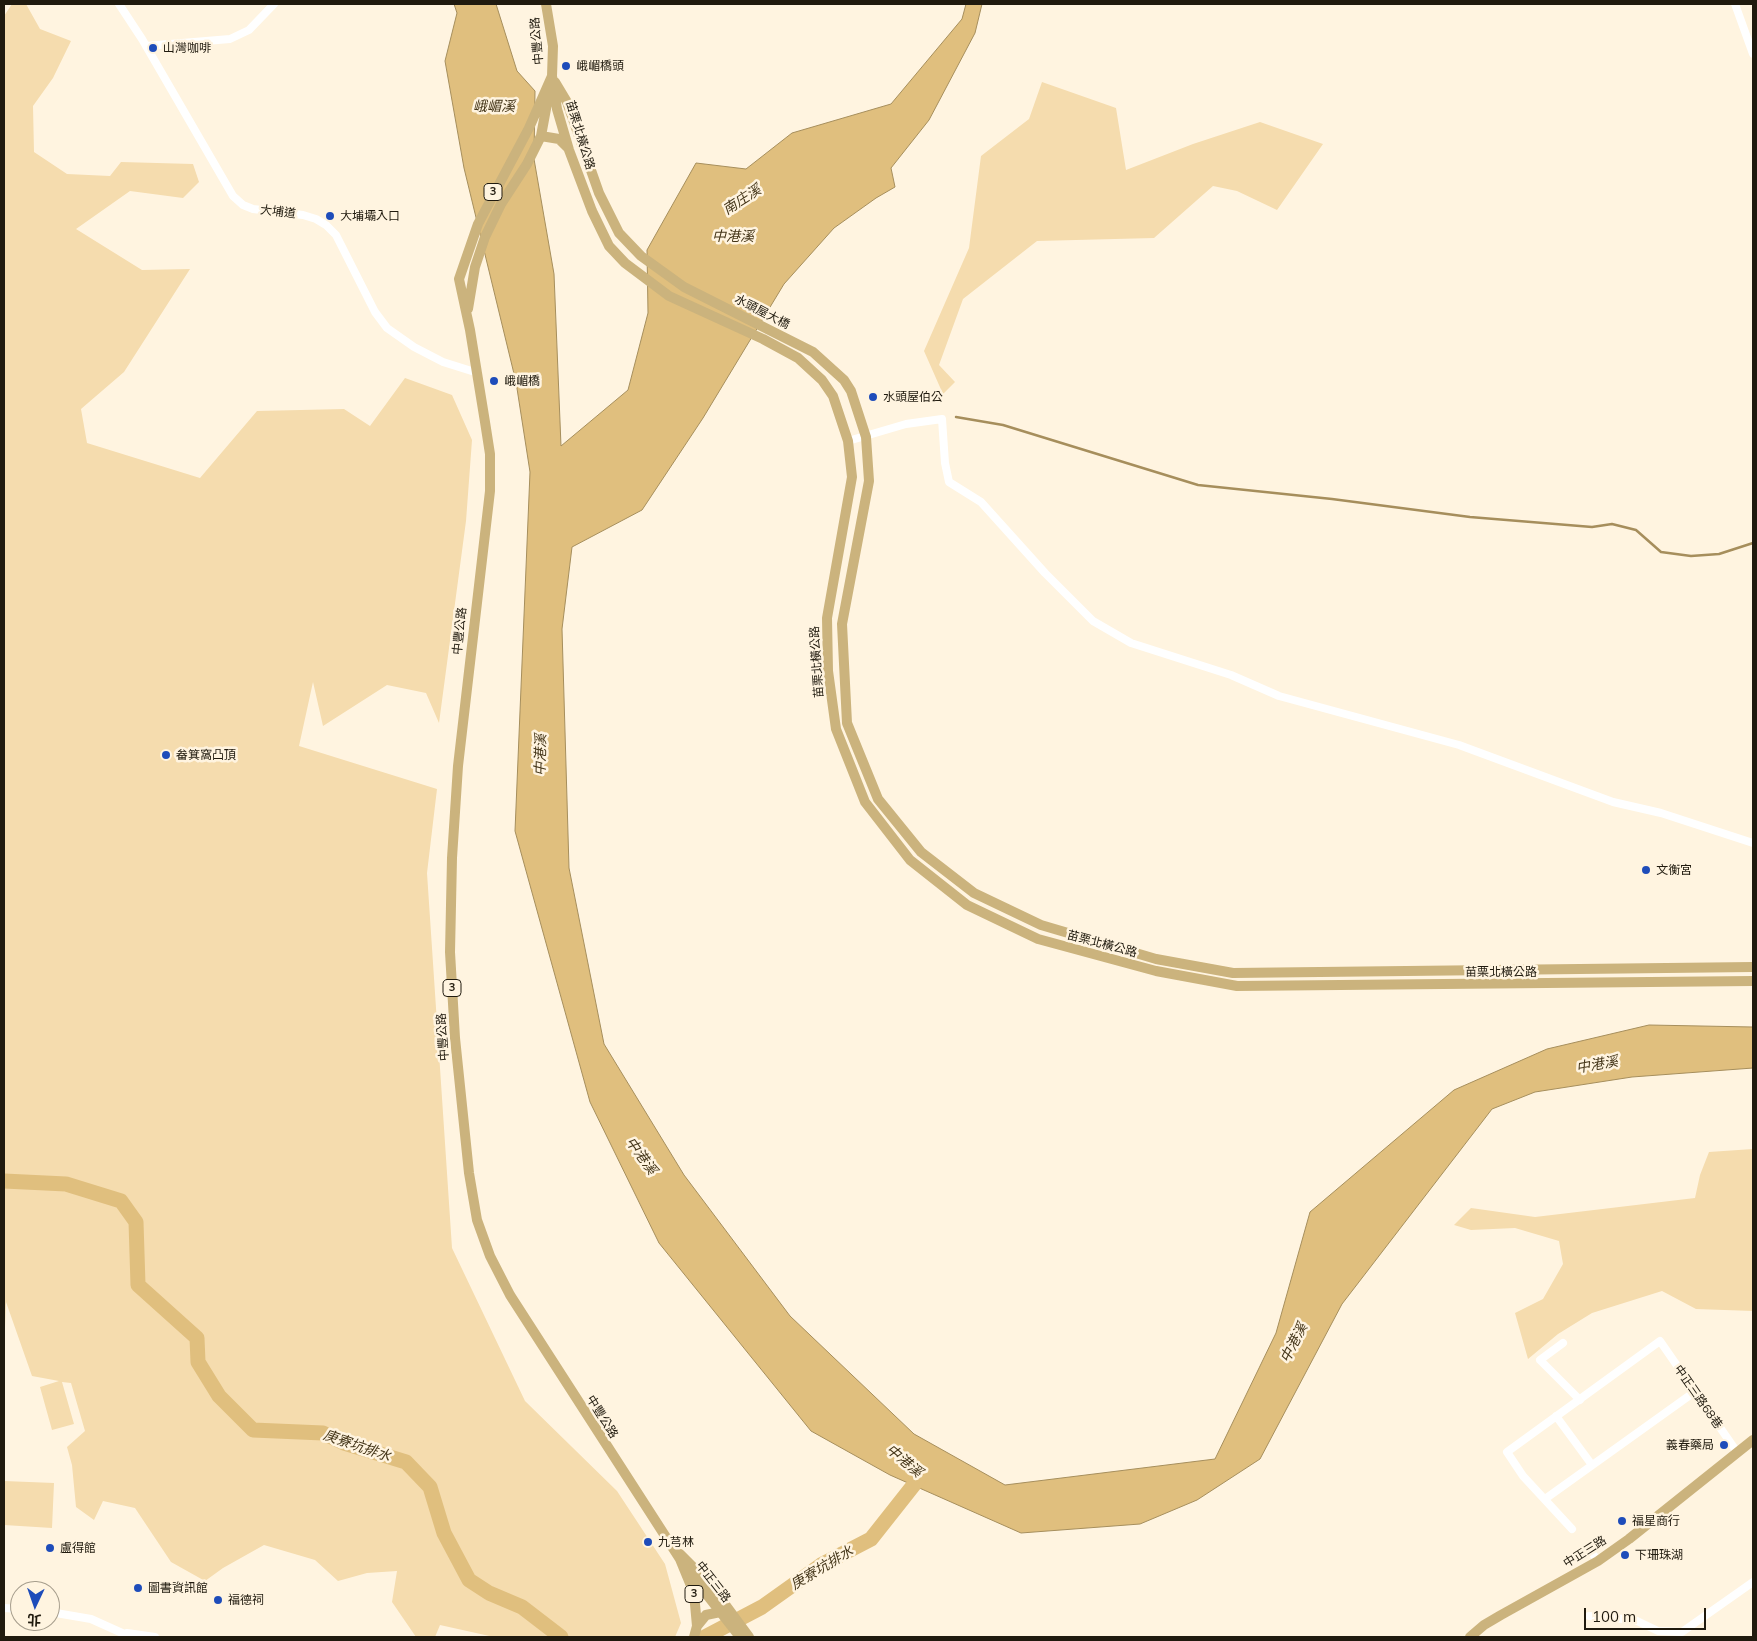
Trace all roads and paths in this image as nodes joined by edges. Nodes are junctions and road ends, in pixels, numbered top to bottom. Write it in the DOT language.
graph roads {
  1 [pos="118,4"];
  2 [pos="274,4"];
  3 [pos="546,4"];
  4 [pos="1735,4"];
  5 [pos="146,46"];
  6 [pos="1753,54"];
  7 [pos="552,76"];
  8 [pos="542,136"];
  9 [pos="569,150"];
  10 [pos="619,233"];
  11 [pos="609,246"];
  12 [pos="466,317"];
  13 [pos="478,373"];
  14 [pos="866,437"];
  15 [pos="848,441"];
  16 [pos="1753,843"];
  17 [pos="1753,967"];
  18 [pos="1753,981"];
  19 [pos="1563,1343"];
  20 [pos="1693,1393"];
  21 [pos="1580,1400"];
  22 [pos="1556,1416"];
  23 [pos="1753,1440"];
  24 [pos="1737,1452"];
  25 [pos="1592,1465"];
  26 [pos="1545,1499"];
  27 [pos="1572,1529"];
  28 [pos="674,1548"];
  29 [pos="1590,1550"];
  30 [pos="680,1559"];
  31 [pos="1598,1561"];
  32 [pos="1753,1582"];
  33 [pos="60,1613"];
  34 [pos="726,1615"];
  35 [pos="1589,1616"];
  36 [pos="112,1630"];
  37 [pos="696,1632"];
  38 [pos="740,1633"];
  39 [pos="131,1637"];
  40 [pos="155,1637"];
  41 [pos="749,1637"];
  42 [pos="1470,1637"];
  1 -- 5 [label="street, 大埔道"];
  2 -- 5 [label="street"];
  3 -- 7 [label="main road, 中豐公路 / 3"];
  4 -- 6 [label="street"];
  5 -- 13 [label="street, 大埔道"];
  7 -- 8 [label="main road, 中豐公路 / 3"];
  7 -- 9 [label="main road, 苗栗北橫公路"];
  7 -- 10 [label="main road, 苗栗北橫公路"];
  7 -- 12 [label="main road, 中豐公路 / 3"];
  8 -- 9 [label="main road"];
  8 -- 12 [label="main road, 中豐公路 / 3"];
  9 -- 11 [label="main road, 苗栗北橫公路"];
  10 -- 14 [label="main road, 水頭屋大橋"];
  11 -- 15 [label="main road, 水頭屋大橋"];
  12 -- 13 [label="main road, 中豐公路 / 3"];
  13 -- 28 [label="main road, 中豐公路 / 3"];
  14 -- 15 [label="street"];
  14 -- 16 [label="street"];
  14 -- 17 [label="main road, 苗栗北橫公路"];
  15 -- 18 [label="main road, 苗栗北橫公路"];
  19 -- 21 [label="street"];
  20 -- 21 [label="street, 中正三路68巷"];
  20 -- 24 [label="street, 中正三路68巷"];
  20 -- 25 [label="street"];
  21 -- 22 [label="street"];
  22 -- 25 [label="street"];
  22 -- 26 [label="street"];
  23 -- 24 [label="main road, 中正三路"];
  24 -- 31 [label="main road, 中正三路"];
  25 -- 26 [label="street"];
  26 -- 27 [label="street"];
  28 -- 30 [label="main road, 中豐公路 / 3"];
  28 -- 34 [label="main road, 中正三路"];
  29 -- 31 [label="street"];
  30 -- 34 [label="main road, 中正三路"];
  30 -- 37 [label="main road, 中豐公路 / 3"];
  31 -- 42 [label="main road, 中正三路"];
  32 -- 35 [label="street"];
  33 -- 36 [label="street"];
  34 -- 37 [label="main road"];
  34 -- 38 [label="main road"];
  36 -- 39 [label="street"];
  36 -- 40 [label="street"];
  38 -- 41 [label="main road"];
}
